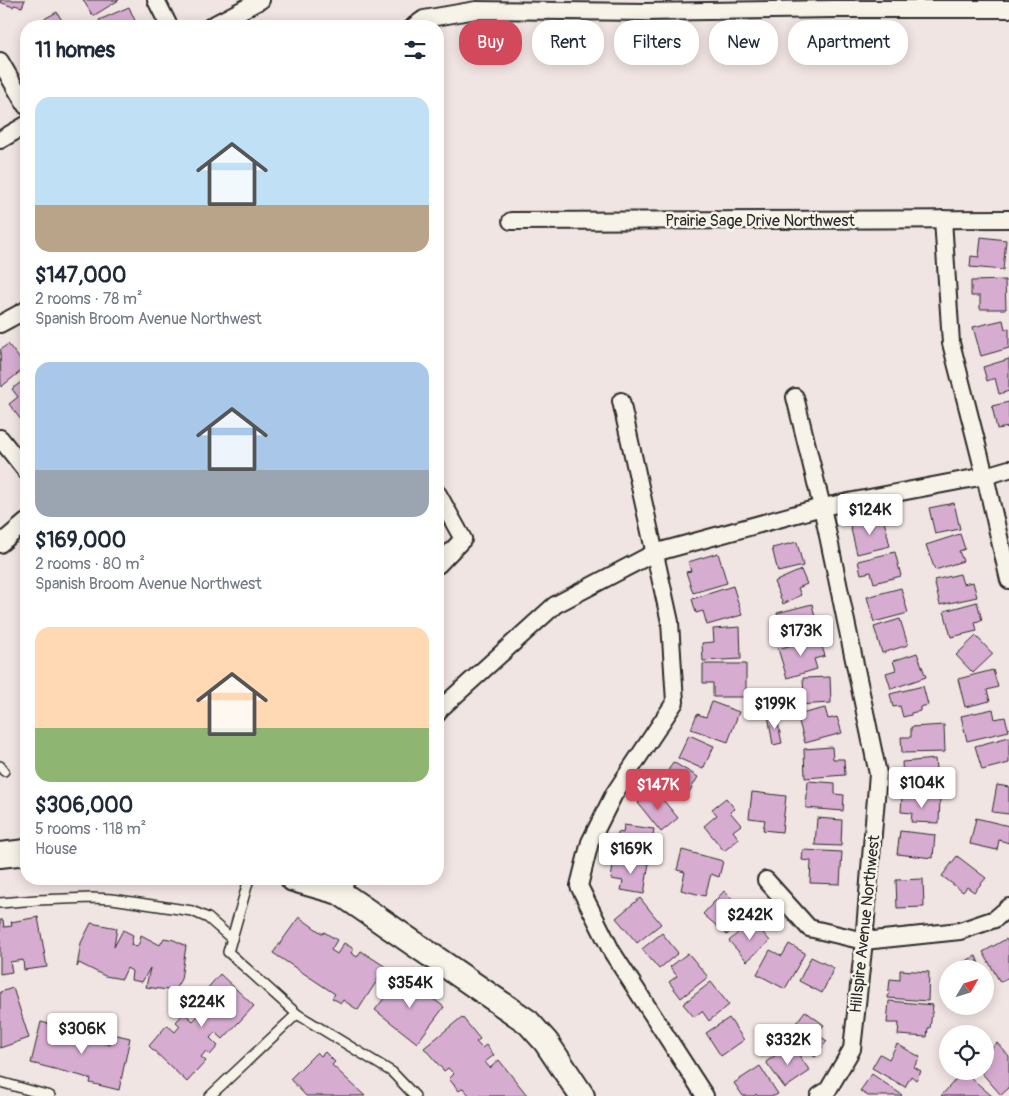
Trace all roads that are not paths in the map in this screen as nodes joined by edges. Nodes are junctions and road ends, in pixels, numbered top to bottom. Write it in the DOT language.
graph roads {
  1 [pos="156,0"];
  2 [pos="261,0"];
  3 [pos="1009,9"];
  4 [pos="166,20"];
  5 [pos="223,20"];
  6 [pos="423,20"];
  7 [pos="0,61"];
  8 [pos="20,96"];
  9 [pos="20,129"];
  10 [pos="0,140"];
  11 [pos="1009,219"];
  12 [pos="943,220"];
  13 [pos="511,221"];
  14 [pos="20,313"];
  15 [pos="0,324"];
  16 [pos="795,397"];
  17 [pos="621,401"];
  18 [pos="0,438"];
  19 [pos="20,463"];
  20 [pos="1009,469"];
  21 [pos="985,476"];
  22 [pos="444,505"];
  23 [pos="822,507"];
  24 [pos="20,527"];
  25 [pos="0,544"];
  26 [pos="654,553"];
  27 [pos="444,559"];
  28 [pos="1009,580"];
  29 [pos="444,705"];
  30 [pos="20,852"];
  31 [pos="0,854"];
  32 [pos="766,880"];
  33 [pos="247,885"];
  34 [pos="343,886"];
  35 [pos="0,903"];
  36 [pos="1009,907"];
  37 [pos="232,939"];
  38 [pos="864,941"];
  39 [pos="297,1014"];
  40 [pos="0,1082"];
  41 [pos="50,1096"];
  42 [pos="210,1096"];
  43 [pos="415,1096"];
  44 [pos="582,1096"];
  45 [pos="705,1096"];
  46 [pos="819,1096"];
  1 -- 4 [label="street"];
  2 -- 5 [label="street"];
  3 -- 6 [label="street"];
  7 -- 8 [label="street"];
  9 -- 10 [label="street"];
  11 -- 12 [label="street, Prairie Sage Drive Northwest"];
  12 -- 13 [label="street, Prairie Sage Drive Northwest"];
  12 -- 21 [label="street"];
  14 -- 15 [label="street"];
  16 -- 23 [label="street, Hillspire Avenue Northwest"];
  17 -- 26 [label="street"];
  18 -- 19 [label="street"];
  20 -- 21 [label="street"];
  21 -- 23 [label="street"];
  21 -- 28 [label="street"];
  22 -- 27 [label="street"];
  23 -- 26 [label="street"];
  23 -- 38 [label="street, Hillspire Avenue Northwest"];
  24 -- 25 [label="street"];
  26 -- 29 [label="street"];
  26 -- 45 [label="street"];
  30 -- 31 [label="street"];
  32 -- 38 [label="street"];
  33 -- 37 [label="lane"];
  34 -- 44 [label="street"];
  35 -- 37 [label="lane"];
  36 -- 38 [label="street"];
  37 -- 39 [label="lane"];
  38 -- 46 [label="street, Hillspire Avenue Northwest"];
  39 -- 42 [label="lane"];
  39 -- 43 [label="lane"];
  40 -- 41 [label="lane"];
}
